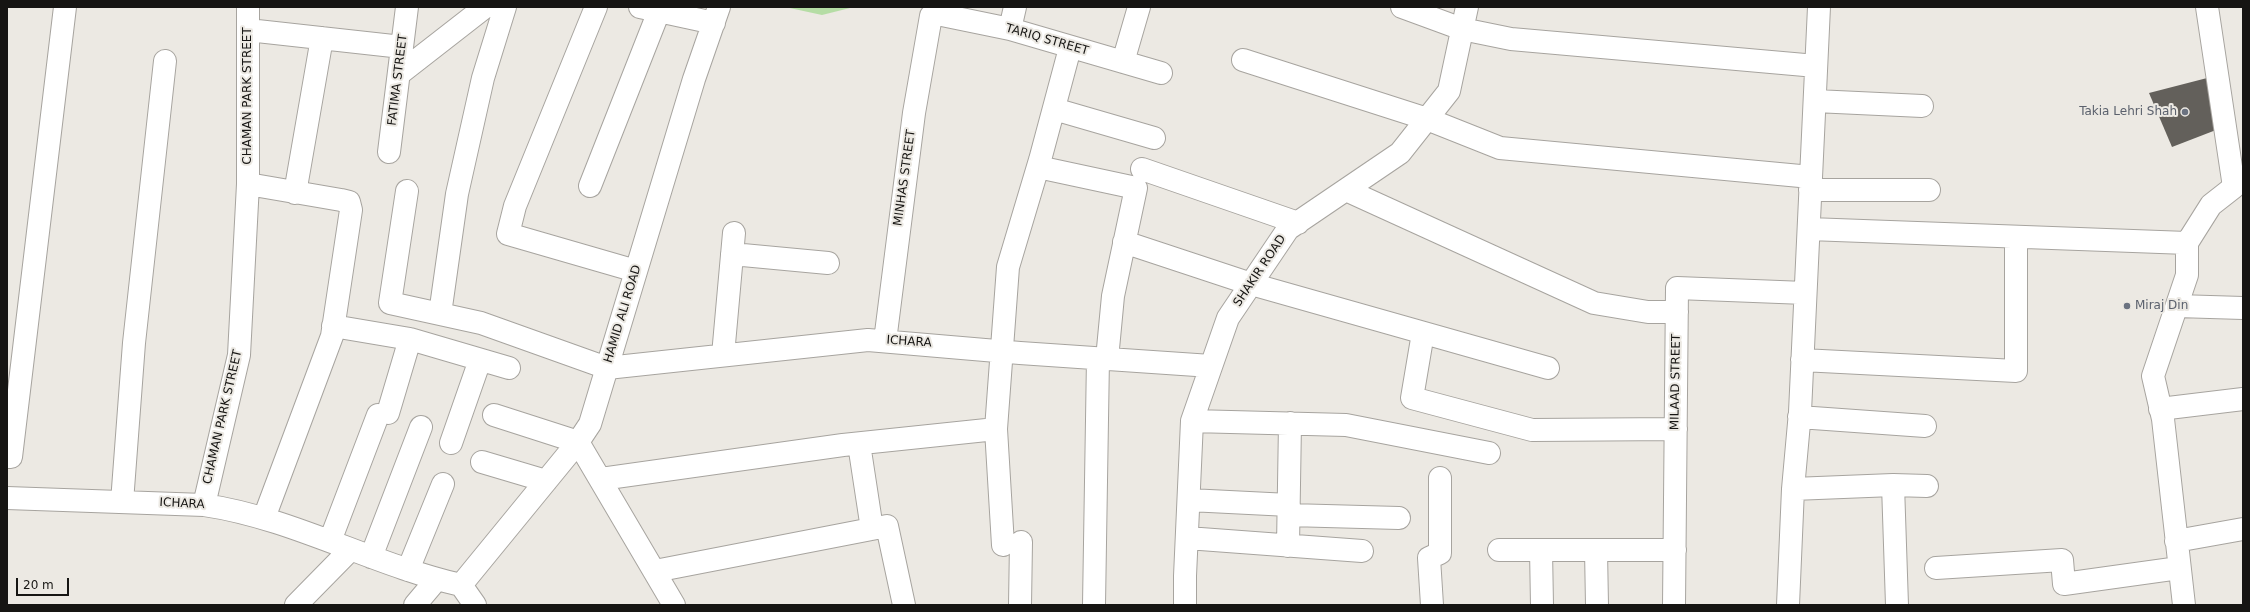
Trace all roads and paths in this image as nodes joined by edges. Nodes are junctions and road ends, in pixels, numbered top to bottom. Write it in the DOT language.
graph roads {
  1 [pos="65,7"];
  2 [pos="248,7"];
  3 [pos="406,7"];
  4 [pos="485,7"];
  5 [pos="505,7"];
  6 [pos="596,7"];
  7 [pos="1015,7"];
  8 [pos="1139,7"];
  9 [pos="1402,7"];
  10 [pos="1467,7"];
  11 [pos="1819,7"];
  12 [pos="2208,7"];
  13 [pos="650,9"];
  14 [pos="717,15"];
  15 [pos="931,16"];
  16 [pos="1010,29"];
  17 [pos="1462,29"];
  18 [pos="248,30"];
  19 [pos="322,38"];
  20 [pos="402,47"];
  21 [pos="1070,48"];
  22 [pos="1242,60"];
  23 [pos="165,61"];
  24 [pos="1122,62"];
  25 [pos="1816,66"];
  26 [pos="1161,73"];
  27 [pos="399,74"];
  28 [pos="1814,101"];
  29 [pos="1922,106"];
  30 [pos="1054,109"];
  31 [pos="1426,120"];
  32 [pos="1154,138"];
  33 [pos="2235,145"];
  34 [pos="389,152"];
  35 [pos="1038,168"];
  36 [pos="1142,169"];
  37 [pos="1811,183"];
  38 [pos="248,184"];
  39 [pos="590,186"];
  40 [pos="1346,190"];
  41 [pos="1930,190"];
  42 [pos="407,191"];
  43 [pos="295,193"];
  44 [pos="1298,223"];
  45 [pos="1808,229"];
  46 [pos="734,232"];
  47 [pos="2016,236"];
  48 [pos="1124,242"];
  49 [pos="2187,243"];
  50 [pos="732,254"];
  51 [pos="828,263"];
  52 [pos="636,270"];
  53 [pos="1251,284"];
  54 [pos="1805,293"];
  55 [pos="2177,306"];
  56 [pos="2243,308"];
  57 [pos="1677,312"];
  58 [pos="440,314"];
  59 [pos="333,326"];
  60 [pos="1423,333"];
  61 [pos="410,339"];
  62 [pos="885,341"];
  63 [pos="1001,351"];
  64 [pos="724,355"];
  65 [pos="1102,358"];
  66 [pos="480,360"];
  67 [pos="1802,360"];
  68 [pos="1211,366"];
  69 [pos="509,368"];
  70 [pos="607,368"];
  71 [pos="1548,368"];
  72 [pos="2243,399"];
  73 [pos="2160,409"];
  74 [pos="494,415"];
  75 [pos="1799,417"];
  76 [pos="1192,421"];
  77 [pos="1290,423"];
  78 [pos="1925,426"];
  79 [pos="421,427"];
  80 [pos="996,429"];
  81 [pos="1676,429"];
  82 [pos="578,442"];
  83 [pos="451,443"];
  84 [pos="860,444"];
  85 [pos="1489,453"];
  86 [pos="7,457"];
  87 [pos="482,462"];
  88 [pos="1440,478"];
  89 [pos="601,479"];
  90 [pos="546,481"];
  91 [pos="443,484"];
  92 [pos="1892,485"];
  93 [pos="1927,486"];
  94 [pos="1793,489"];
  95 [pos="7,498"];
  96 [pos="1189,500"];
  97 [pos="122,502"];
  98 [pos="204,505"];
  99 [pos="1289,510"];
  100 [pos="264,518"];
  101 [pos="1399,518"];
  102 [pos="872,529"];
  103 [pos="2243,529"];
  104 [pos="1187,538"];
  105 [pos="330,541"];
  106 [pos="2176,541"];
  107 [pos="1288,546"];
  108 [pos="350,550"];
  109 [pos="1499,550"];
  110 [pos="1541,550"];
  111 [pos="1596,550"];
  112 [pos="1675,550"];
  113 [pos="1362,551"];
  114 [pos="371,557"];
  115 [pos="1936,568"];
  116 [pos="2179,568"];
  117 [pos="408,570"];
  118 [pos="655,571"];
  119 [pos="437,579"];
  120 [pos="461,585"];
  121 [pos="296,605"];
  122 [pos="415,605"];
  123 [pos="475,605"];
  124 [pos="674,605"];
  125 [pos="904,605"];
  126 [pos="1020,605"];
  127 [pos="1094,605"];
  128 [pos="1185,605"];
  129 [pos="1432,605"];
  130 [pos="1542,605"];
  131 [pos="1597,605"];
  132 [pos="1674,605"];
  133 [pos="1788,605"];
  134 [pos="1897,605"];
  135 [pos="2184,605"];
  1 -- 86 [label="street"];
  2 -- 18 [label="street, CHAMAN PARK STREET"];
  3 -- 20 [label="street, FATIMA STREET"];
  4 -- 27 [label="street"];
  5 -- 58 [label="street"];
  6 -- 52 [label="street"];
  7 -- 16 [label="street"];
  8 -- 24 [label="street"];
  9 -- 17 [label="street"];
  10 -- 17 [label="street, SHAKIR ROAD"];
  11 -- 25 [label="street"];
  12 -- 33 [label="street"];
  13 -- 14 [label="street"];
  13 -- 39 [label="street"];
  14 -- 52 [label="street, HAMID ALI ROAD"];
  15 -- 16 [label="street, TARIQ STREET"];
  15 -- 62 [label="street, MINHAS STREET"];
  16 -- 21 [label="street, TARIQ STREET"];
  17 -- 25 [label="street"];
  17 -- 31 [label="street, SHAKIR ROAD"];
  18 -- 19 [label="street"];
  18 -- 38 [label="street, CHAMAN PARK STREET"];
  19 -- 20 [label="street"];
  19 -- 43 [label="street"];
  20 -- 27 [label="street, FATIMA STREET"];
  21 -- 24 [label="street, TARIQ STREET"];
  21 -- 30 [label="street"];
  22 -- 31 [label="street"];
  23 -- 97 [label="street"];
  24 -- 26 [label="street, TARIQ STREET"];
  25 -- 28 [label="street"];
  27 -- 34 [label="street, FATIMA STREET"];
  28 -- 29 [label="street"];
  28 -- 37 [label="street"];
  30 -- 32 [label="street"];
  30 -- 35 [label="street"];
  31 -- 37 [label="street"];
  31 -- 40 [label="street, SHAKIR ROAD"];
  33 -- 49 [label="street"];
  35 -- 48 [label="street"];
  35 -- 63 [label="street"];
  36 -- 44 [label="street"];
  37 -- 41 [label="street"];
  37 -- 45 [label="street"];
  38 -- 43 [label="street"];
  38 -- 98 [label="street, CHAMAN PARK STREET"];
  40 -- 44 [label="street, SHAKIR ROAD"];
  40 -- 57 [label="street"];
  42 -- 58 [label="street"];
  43 -- 59 [label="street"];
  44 -- 53 [label="street, SHAKIR ROAD"];
  45 -- 47 [label="street"];
  45 -- 54 [label="street"];
  46 -- 50 [label="street"];
  47 -- 49 [label="street"];
  47 -- 67 [label="street"];
  48 -- 53 [label="street"];
  48 -- 65 [label="street"];
  49 -- 55 [label="street"];
  50 -- 51 [label="street"];
  50 -- 64 [label="street"];
  52 -- 70 [label="street, HAMID ALI ROAD"];
  53 -- 60 [label="street"];
  53 -- 68 [label="street, SHAKIR ROAD"];
  54 -- 57 [label="street, MILAAD STREET"];
  54 -- 67 [label="street"];
  55 -- 56 [label="street"];
  55 -- 73 [label="street"];
  57 -- 81 [label="street, MILAAD STREET"];
  58 -- 70 [label="street"];
  59 -- 61 [label="street"];
  59 -- 100 [label="street"];
  60 -- 71 [label="street"];
  60 -- 81 [label="street"];
  61 -- 66 [label="street"];
  61 -- 105 [label="street"];
  62 -- 63 [label="street, ICHARA"];
  62 -- 64 [label="street, ICHARA"];
  63 -- 65 [label="street, ICHARA"];
  63 -- 80 [label="street"];
  64 -- 70 [label="street, ICHARA"];
  65 -- 68 [label="street, ICHARA"];
  65 -- 127 [label="street"];
  66 -- 69 [label="street"];
  66 -- 83 [label="street"];
  67 -- 75 [label="street"];
  68 -- 76 [label="street, SHAKIR ROAD"];
  70 -- 82 [label="street, HAMID ALI ROAD"];
  72 -- 73 [label="street"];
  73 -- 106 [label="street"];
  74 -- 82 [label="street"];
  75 -- 78 [label="street"];
  75 -- 94 [label="street"];
  76 -- 77 [label="street"];
  76 -- 96 [label="street, SHAKIR ROAD"];
  77 -- 85 [label="street"];
  77 -- 99 [label="street"];
  79 -- 114 [label="street"];
  80 -- 84 [label="street"];
  80 -- 126 [label="street"];
  81 -- 112 [label="street, MILAAD STREET"];
  82 -- 89 [label="street"];
  82 -- 90 [label="street, HAMID ALI ROAD"];
  84 -- 89 [label="street"];
  84 -- 102 [label="street"];
  87 -- 90 [label="street"];
  88 -- 129 [label="street"];
  89 -- 118 [label="street"];
  90 -- 120 [label="street, HAMID ALI ROAD"];
  91 -- 117 [label="street"];
  92 -- 93 [label="street"];
  92 -- 94 [label="street"];
  92 -- 134 [label="street"];
  94 -- 133 [label="street"];
  95 -- 97 [label="street, ICHARA"];
  96 -- 99 [label="street"];
  96 -- 104 [label="street, SHAKIR ROAD"];
  97 -- 98 [label="street, ICHARA"];
  98 -- 100 [label="street, ICHARA"];
  99 -- 101 [label="street"];
  99 -- 107 [label="street"];
  100 -- 105 [label="street, ICHARA"];
  102 -- 118 [label="street"];
  102 -- 125 [label="street"];
  103 -- 106 [label="street"];
  104 -- 107 [label="street"];
  104 -- 128 [label="street, SHAKIR ROAD"];
  105 -- 108 [label="street, ICHARA"];
  106 -- 116 [label="street"];
  107 -- 113 [label="street"];
  108 -- 114 [label="street, ICHARA"];
  108 -- 121 [label="street"];
  109 -- 110 [label="street"];
  110 -- 111 [label="street"];
  110 -- 130 [label="street"];
  111 -- 112 [label="street"];
  111 -- 131 [label="street"];
  112 -- 132 [label="street, MILAAD STREET"];
  114 -- 117 [label="street, ICHARA"];
  115 -- 116 [label="street"];
  116 -- 135 [label="street"];
  117 -- 119 [label="street, ICHARA"];
  118 -- 124 [label="street"];
  119 -- 120 [label="street, ICHARA"];
  119 -- 122 [label="street"];
  120 -- 123 [label="street"];
}
